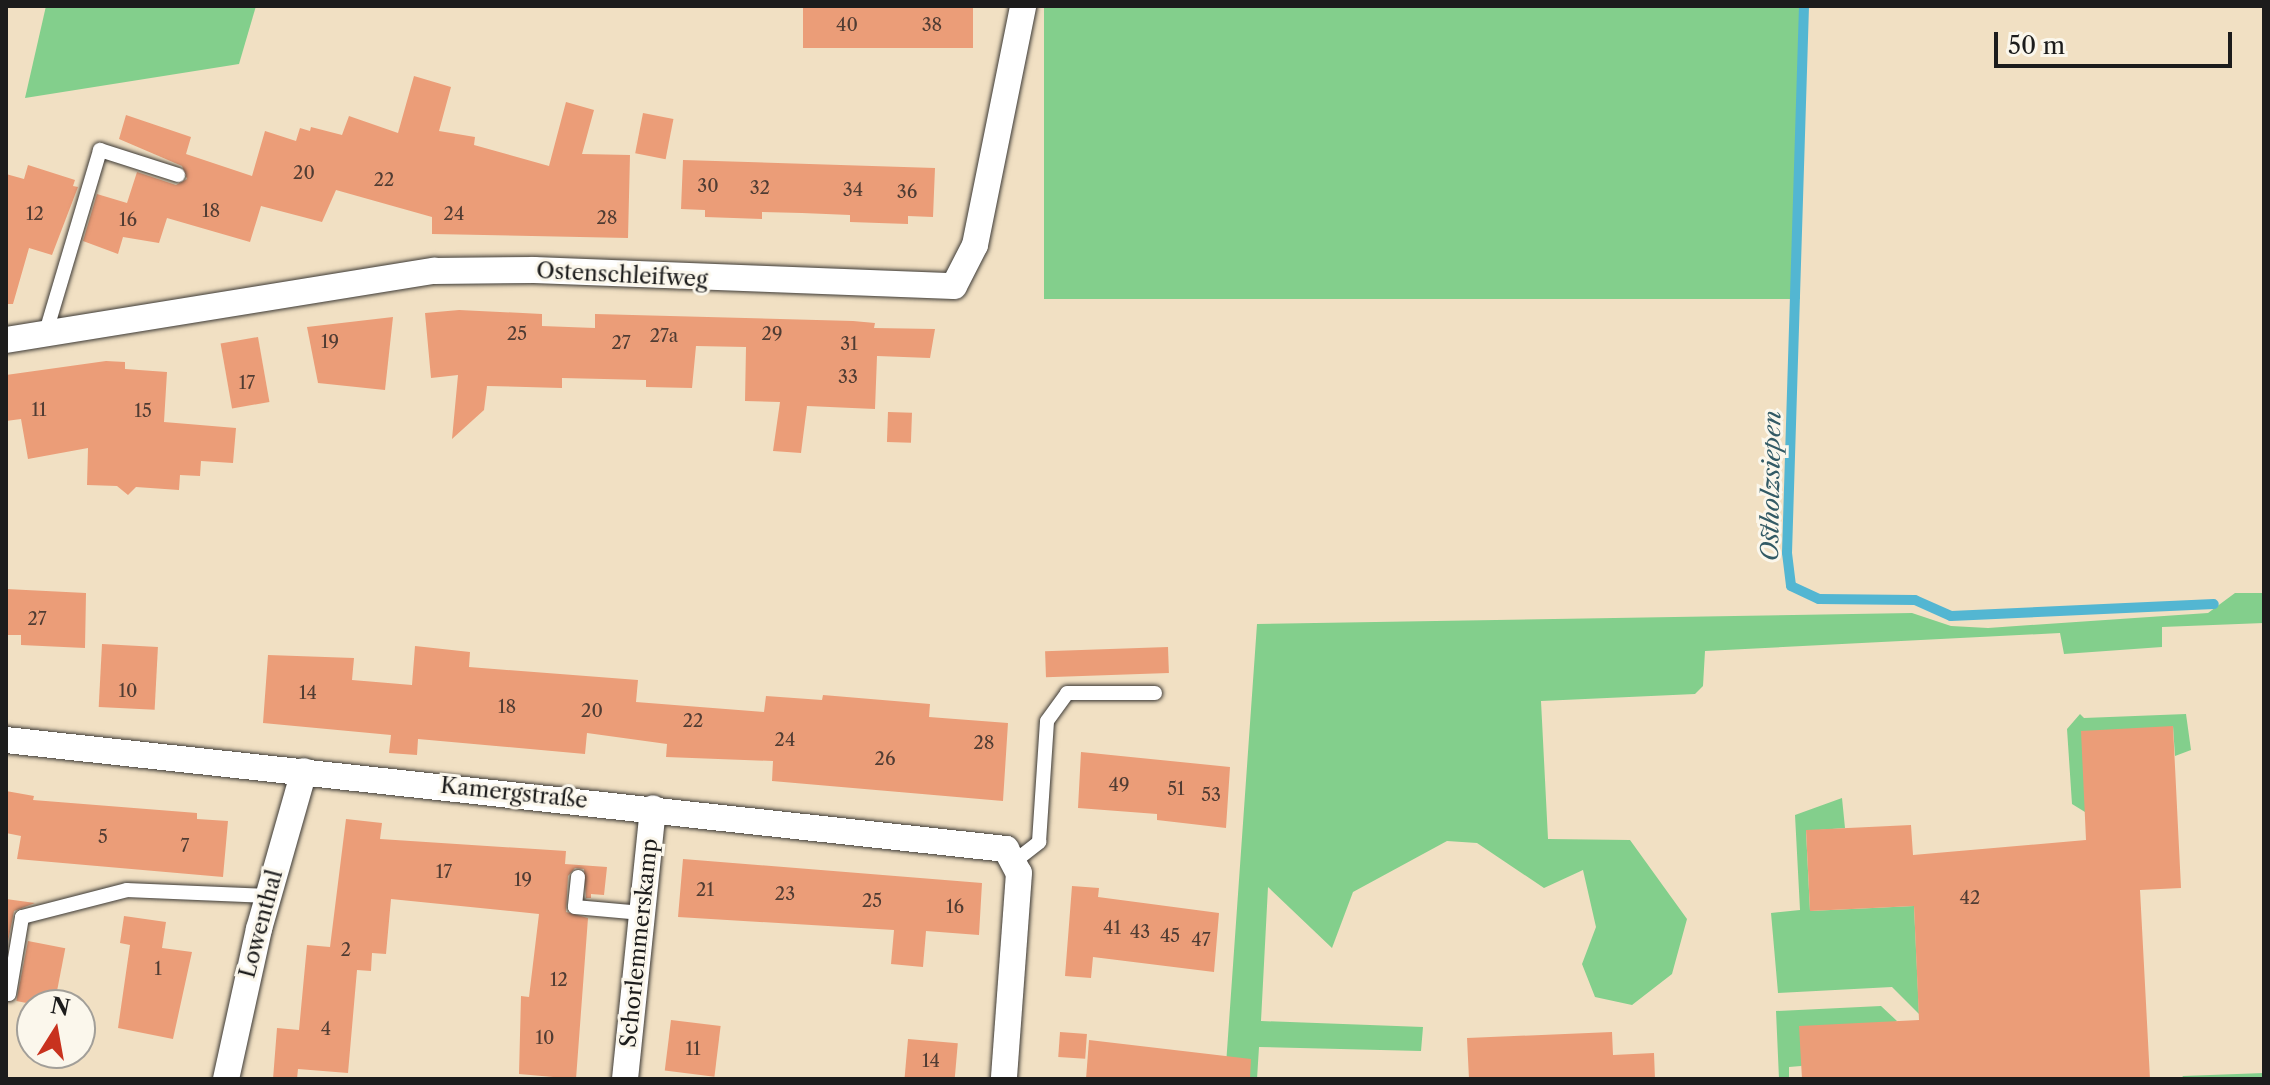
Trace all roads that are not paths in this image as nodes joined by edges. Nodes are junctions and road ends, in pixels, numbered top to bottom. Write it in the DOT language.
graph roads {
  1 [pos="1023,6"];
  2 [pos="178,175"];
  3 [pos="45,335"];
  4 [pos="6,340"];
  5 [pos="1155,693"];
  6 [pos="6,740"];
  7 [pos="304,771"];
  8 [pos="653,808"];
  9 [pos="1015,861"];
  10 [pos="578,877"];
  11 [pos="268,896"];
  12 [pos="642,913"];
  13 [pos="9,994"];
  14 [pos="226,1079"];
  15 [pos="625,1079"];
  16 [pos="1004,1079"];
  1 -- 3 [label="street, Ostenschleifweg"];
  2 -- 3 [label="lane"];
  3 -- 4 [label="street, Ostenschleifweg"];
  5 -- 9 [label="lane"];
  6 -- 7 [label="street, Kamergstraße"];
  7 -- 8 [label="street, Kamergstraße"];
  7 -- 11 [label="street, Lowenthal"];
  8 -- 9 [label="street, Kamergstraße"];
  8 -- 12 [label="street, Schorlemmerskamp"];
  9 -- 16 [label="street"];
  10 -- 12 [label="lane"];
  11 -- 13 [label="lane"];
  11 -- 14 [label="street, Lowenthal"];
  12 -- 15 [label="street, Schorlemmerskamp"];
}
